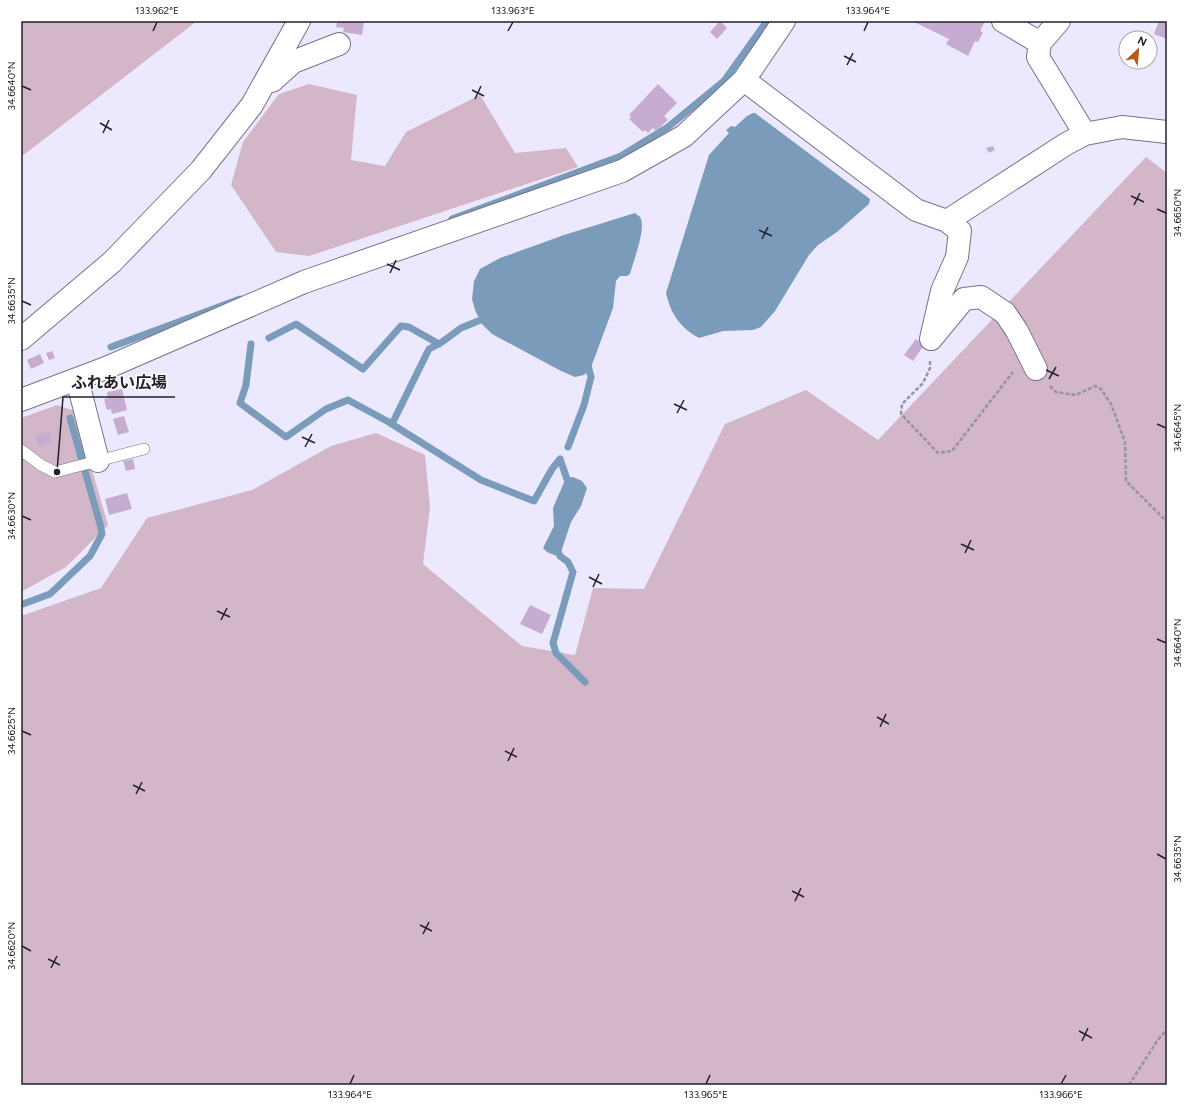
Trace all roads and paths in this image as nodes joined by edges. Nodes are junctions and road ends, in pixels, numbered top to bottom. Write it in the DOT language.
graph roads {
  1 [pos="299,21"];
  2 [pos="784,21"];
  3 [pos="1003,21"];
  4 [pos="1059,21"];
  5 [pos="1040,43"];
  6 [pos="339,44"];
  7 [pos="744,80"];
  8 [pos="258,94"];
  9 [pos="1167,132"];
  10 [pos="1085,134"];
  11 [pos="947,220"];
  12 [pos="21,339"];
  13 [pos="932,339"];
  14 [pos="1032,361"];
  15 [pos="77,379"];
  16 [pos="21,400"];
  17 [pos="144,449"];
  18 [pos="21,450"];
  19 [pos="94,462"];
  20 [pos="1167,522"];
  21 [pos="1167,1029"];
  22 [pos="1129,1085"];
  1 -- 8 [label="street"];
  2 -- 7 [label="street"];
  3 -- 5 [label="street"];
  4 -- 5 [label="street"];
  5 -- 10 [label="street"];
  6 -- 8 [label="street"];
  7 -- 11 [label="street"];
  7 -- 15 [label="street"];
  8 -- 12 [label="street"];
  9 -- 10 [label="street"];
  10 -- 11 [label="street"];
  11 -- 13 [label="street"];
  13 -- 14 [label="street"];
  13 -- 14 [label="path"];
  14 -- 20 [label="path"];
  15 -- 16 [label="street"];
  15 -- 19 [label="street"];
  17 -- 19 [label="lane"];
  18 -- 19 [label="lane"];
  21 -- 22 [label="path"];
}
